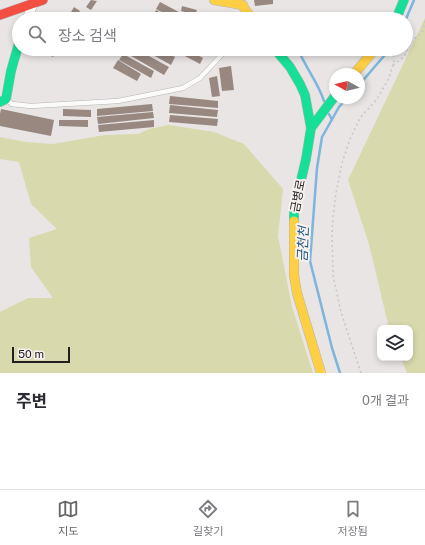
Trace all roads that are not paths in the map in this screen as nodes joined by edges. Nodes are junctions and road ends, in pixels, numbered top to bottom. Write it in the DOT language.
graph roads {
  1 [pos="42,0"];
  2 [pos="214,0"];
  3 [pos="404,0"];
  4 [pos="32,4"];
  5 [pos="246,9"];
  6 [pos="29,12"];
  7 [pos="399,12"];
  8 [pos="0,15"];
  9 [pos="15,56"];
  10 [pos="220,56"];
  11 [pos="281,56"];
  12 [pos="369,56"];
  13 [pos="359,68"];
  14 [pos="5,97"];
  15 [pos="329,104"];
  16 [pos="311,128"];
  17 [pos="321,373"];
  1 -- 4 [label="street"];
  2 -- 5 [label="street"];
  3 -- 7 [label="street"];
  4 -- 6 [label="street"];
  4 -- 8 [label="street"];
  9 -- 14 [label="street"];
  10 -- 14 [label="lane"];
  11 -- 16 [label="street, 금병로"];
  12 -- 13 [label="street"];
  15 -- 16 [label="street"];
  16 -- 17 [label="street, 금병로"];
}
